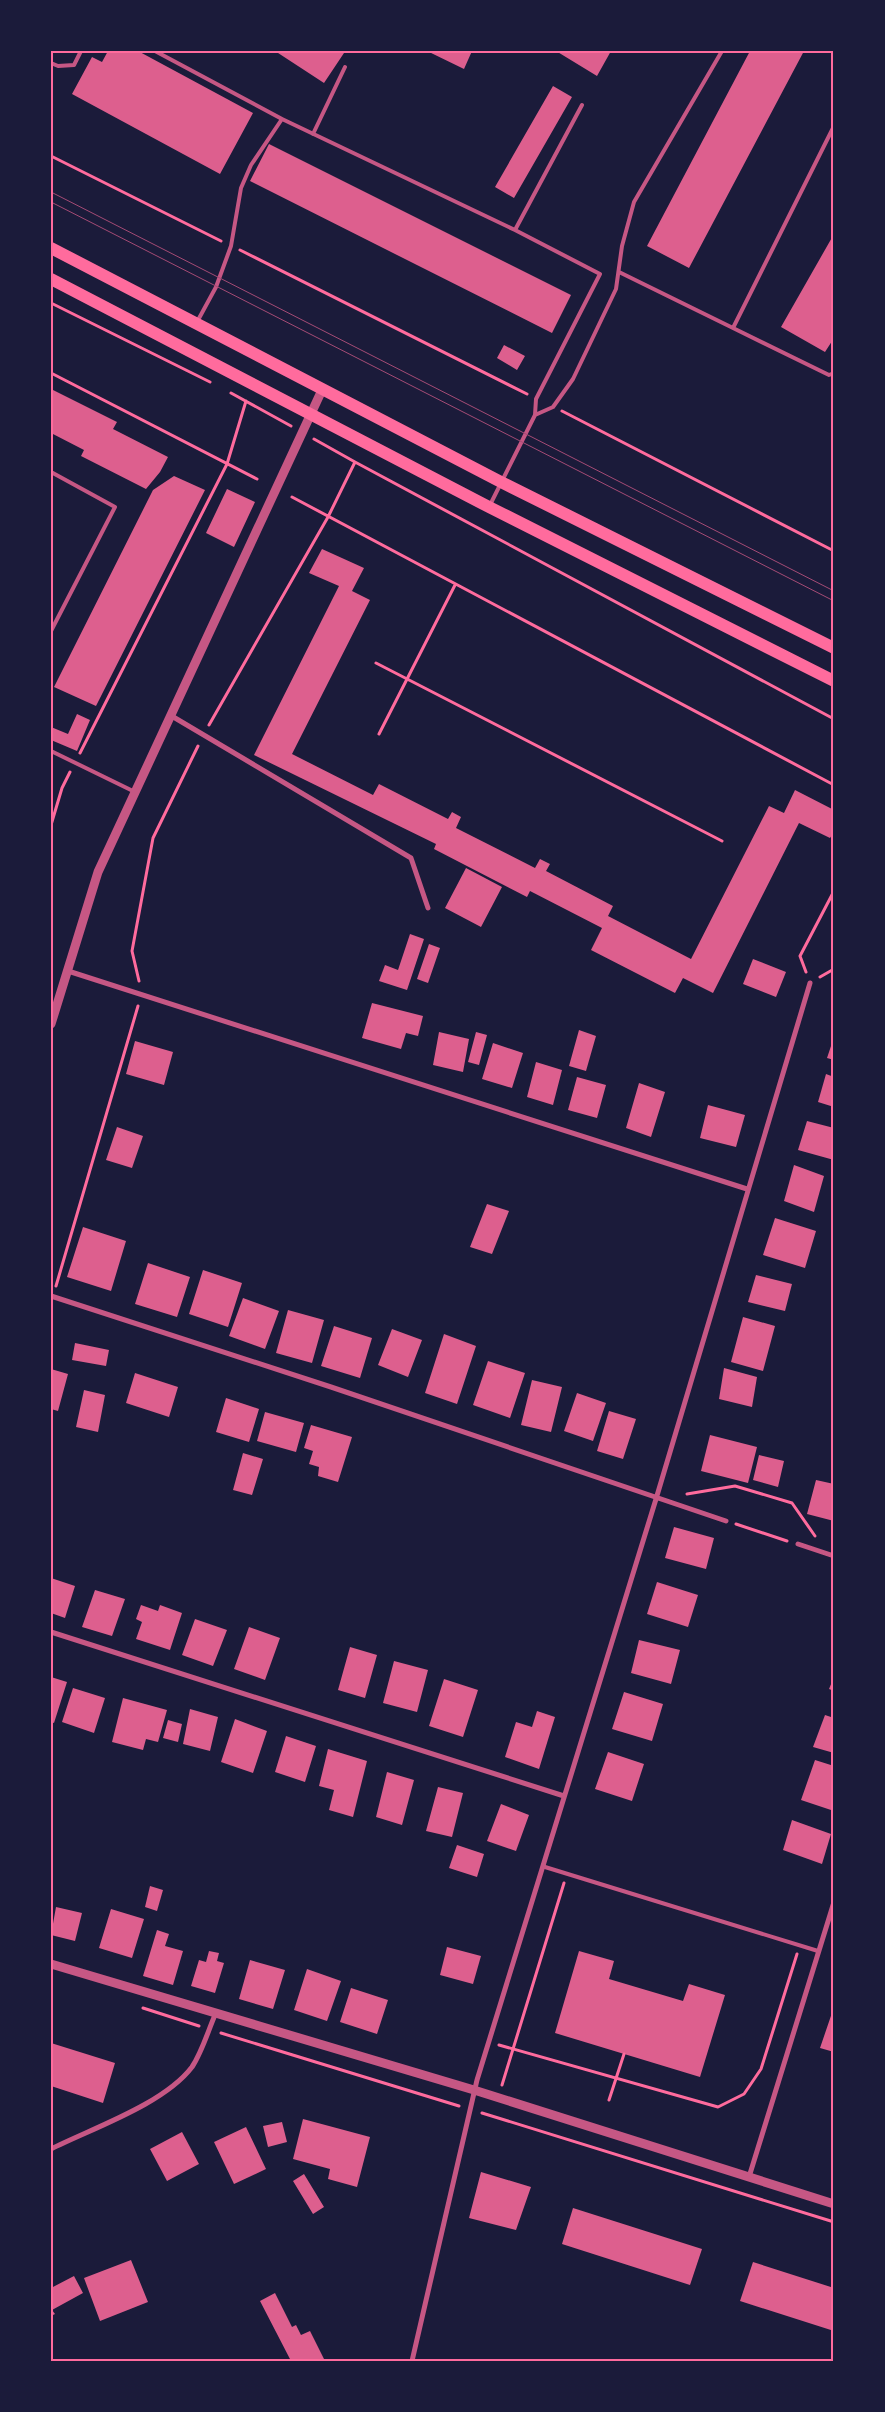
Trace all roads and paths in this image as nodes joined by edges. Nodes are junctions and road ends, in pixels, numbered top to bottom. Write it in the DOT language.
graph roads {
  1 [pos="80,51"];
  2 [pos="154,51"];
  3 [pos="722,51"];
  4 [pos="51,64"];
  5 [pos="345,67"];
  6 [pos="582,105"];
  7 [pos="282,119"];
  8 [pos="834,126"];
  9 [pos="313,134"];
  10 [pos="51,156"];
  11 [pos="515,230"];
  12 [pos="231,246"];
  13 [pos="51,248"];
  14 [pos="618,272"];
  15 [pos="51,279"];
  16 [pos="51,303"];
  17 [pos="196,324"];
  18 [pos="733,328"];
  19 [pos="51,373"];
  20 [pos="834,373"];
  21 [pos="212,383"];
  22 [pos="322,390"];
  23 [pos="229,392"];
  24 [pos="536,399"];
  25 [pos="246,401"];
  26 [pos="553,407"];
  27 [pos="310,414"];
  28 [pos="535,415"];
  29 [pos="301,432"];
  30 [pos="355,462"];
  31 [pos="227,464"];
  32 [pos="51,472"];
  33 [pos="257,479"];
  34 [pos="501,482"];
  35 [pos="292,497"];
  36 [pos="489,507"];
  37 [pos="328,516"];
  38 [pos="834,551"];
  39 [pos="455,585"];
  40 [pos="51,631"];
  41 [pos="834,648"];
  42 [pos="376,664"];
  43 [pos="406,679"];
  44 [pos="834,681"];
  45 [pos="170,715"];
  46 [pos="834,719"];
  47 [pos="379,734"];
  48 [pos="204,735"];
  49 [pos="51,751"];
  50 [pos="75,763"];
  51 [pos="834,785"];
  52 [pos="135,792"];
  53 [pos="51,825"];
  54 [pos="722,841"];
  55 [pos="834,891"];
  56 [pos="428,908"];
  57 [pos="68,971"];
  58 [pos="810,983"];
  59 [pos="142,994"];
  60 [pos="51,1024"];
  61 [pos="747,1189"];
  62 [pos="52,1296"];
  63 [pos="656,1499"];
  64 [pos="726,1521"];
  65 [pos="798,1544"];
  66 [pos="831,1555"];
  67 [pos="51,1632"];
  68 [pos="564,1796"];
  69 [pos="544,1867"];
  70 [pos="567,1874"];
  71 [pos="834,1902"];
  72 [pos="800,1946"];
  73 [pos="818,1951"];
  74 [pos="51,1964"];
  75 [pos="135,2006"];
  76 [pos="215,2015"];
  77 [pos="209,2029"];
  78 [pos="489,2042"];
  79 [pos="513,2049"];
  80 [pos="624,2054"];
  81 [pos="616,2078"];
  82 [pos="474,2090"];
  83 [pos="498,2098"];
  84 [pos="609,2100"];
  85 [pos="470,2110"];
  86 [pos="51,2148"];
  87 [pos="750,2177"];
  88 [pos="834,2204"];
  89 [pos="834,2222"];
  90 [pos="412,2361"];
  1 -- 4 [label="lane"];
  2 -- 7 [label="lane"];
  3 -- 14 [label="lane"];
  5 -- 9 [label="lane"];
  6 -- 11 [label="lane"];
  7 -- 9 [label="lane"];
  7 -- 12 [label="lane"];
  8 -- 18 [label="lane"];
  9 -- 11 [label="lane"];
  10 -- 12 [label="path"];
  11 -- 24 [label="lane"];
  12 -- 17 [label="lane"];
  12 -- 24 [label="path"];
  13 -- 17 [label="main road"];
  14 -- 18 [label="lane"];
  14 -- 26 [label="lane"];
  15 -- 27 [label="main road"];
  16 -- 21 [label="path"];
  17 -- 22 [label="main road"];
  18 -- 20 [label="lane"];
  19 -- 31 [label="path"];
  22 -- 27 [label="street"];
  22 -- 34 [label="main road"];
  23 -- 25 [label="path"];
  24 -- 28 [label="lane"];
  25 -- 29 [label="path"];
  25 -- 31 [label="path"];
  26 -- 28 [label="lane"];
  26 -- 38 [label="path"];
  27 -- 29 [label="street"];
  27 -- 36 [label="main road"];
  28 -- 34 [label="lane"];
  29 -- 30 [label="path"];
  29 -- 45 [label="street"];
  30 -- 37 [label="path"];
  30 -- 46 [label="path"];
  31 -- 33 [label="path"];
  31 -- 50 [label="path"];
  32 -- 40 [label="lane"];
  34 -- 36 [label="lane"];
  34 -- 41 [label="main road"];
  35 -- 37 [label="path"];
  36 -- 44 [label="main road"];
  37 -- 39 [label="path"];
  37 -- 48 [label="path"];
  39 -- 43 [label="path"];
  39 -- 51 [label="path"];
  42 -- 43 [label="path"];
  43 -- 47 [label="path"];
  43 -- 54 [label="path"];
  45 -- 48 [label="street"];
  45 -- 52 [label="street"];
  48 -- 56 [label="street"];
  48 -- 59 [label="path"];
  49 -- 50 [label="lane"];
  50 -- 52 [label="lane"];
  50 -- 53 [label="path"];
  52 -- 57 [label="street"];
  55 -- 58 [label="path"];
  57 -- 59 [label="street"];
  57 -- 60 [label="street"];
  58 -- 61 [label="street"];
  59 -- 61 [label="street"];
  59 -- 62 [label="path"];
  61 -- 63 [label="street"];
  62 -- 63 [label="street"];
  63 -- 64 [label="street"];
  63 -- 66 [label="path"];
  63 -- 68 [label="street"];
  64 -- 65 [label="path"];
  65 -- 66 [label="street"];
  67 -- 68 [label="street"];
  68 -- 69 [label="street"];
  69 -- 70 [label="lane"];
  69 -- 78 [label="street"];
  70 -- 72 [label="lane"];
  70 -- 79 [label="path"];
  71 -- 73 [label="street"];
  72 -- 73 [label="lane"];
  72 -- 81 [label="path"];
  73 -- 87 [label="street"];
  74 -- 76 [label="street"];
  75 -- 77 [label="path"];
  76 -- 77 [label="street"];
  76 -- 82 [label="street"];
  77 -- 85 [label="path"];
  77 -- 86 [label="street"];
  78 -- 79 [label="path"];
  78 -- 82 [label="street"];
  79 -- 81 [label="path"];
  79 -- 83 [label="path"];
  80 -- 81 [label="path"];
  81 -- 84 [label="path"];
  82 -- 83 [label="street"];
  82 -- 85 [label="street"];
  83 -- 87 [label="street"];
  85 -- 89 [label="path"];
  85 -- 90 [label="street"];
  87 -- 88 [label="street"];
}
